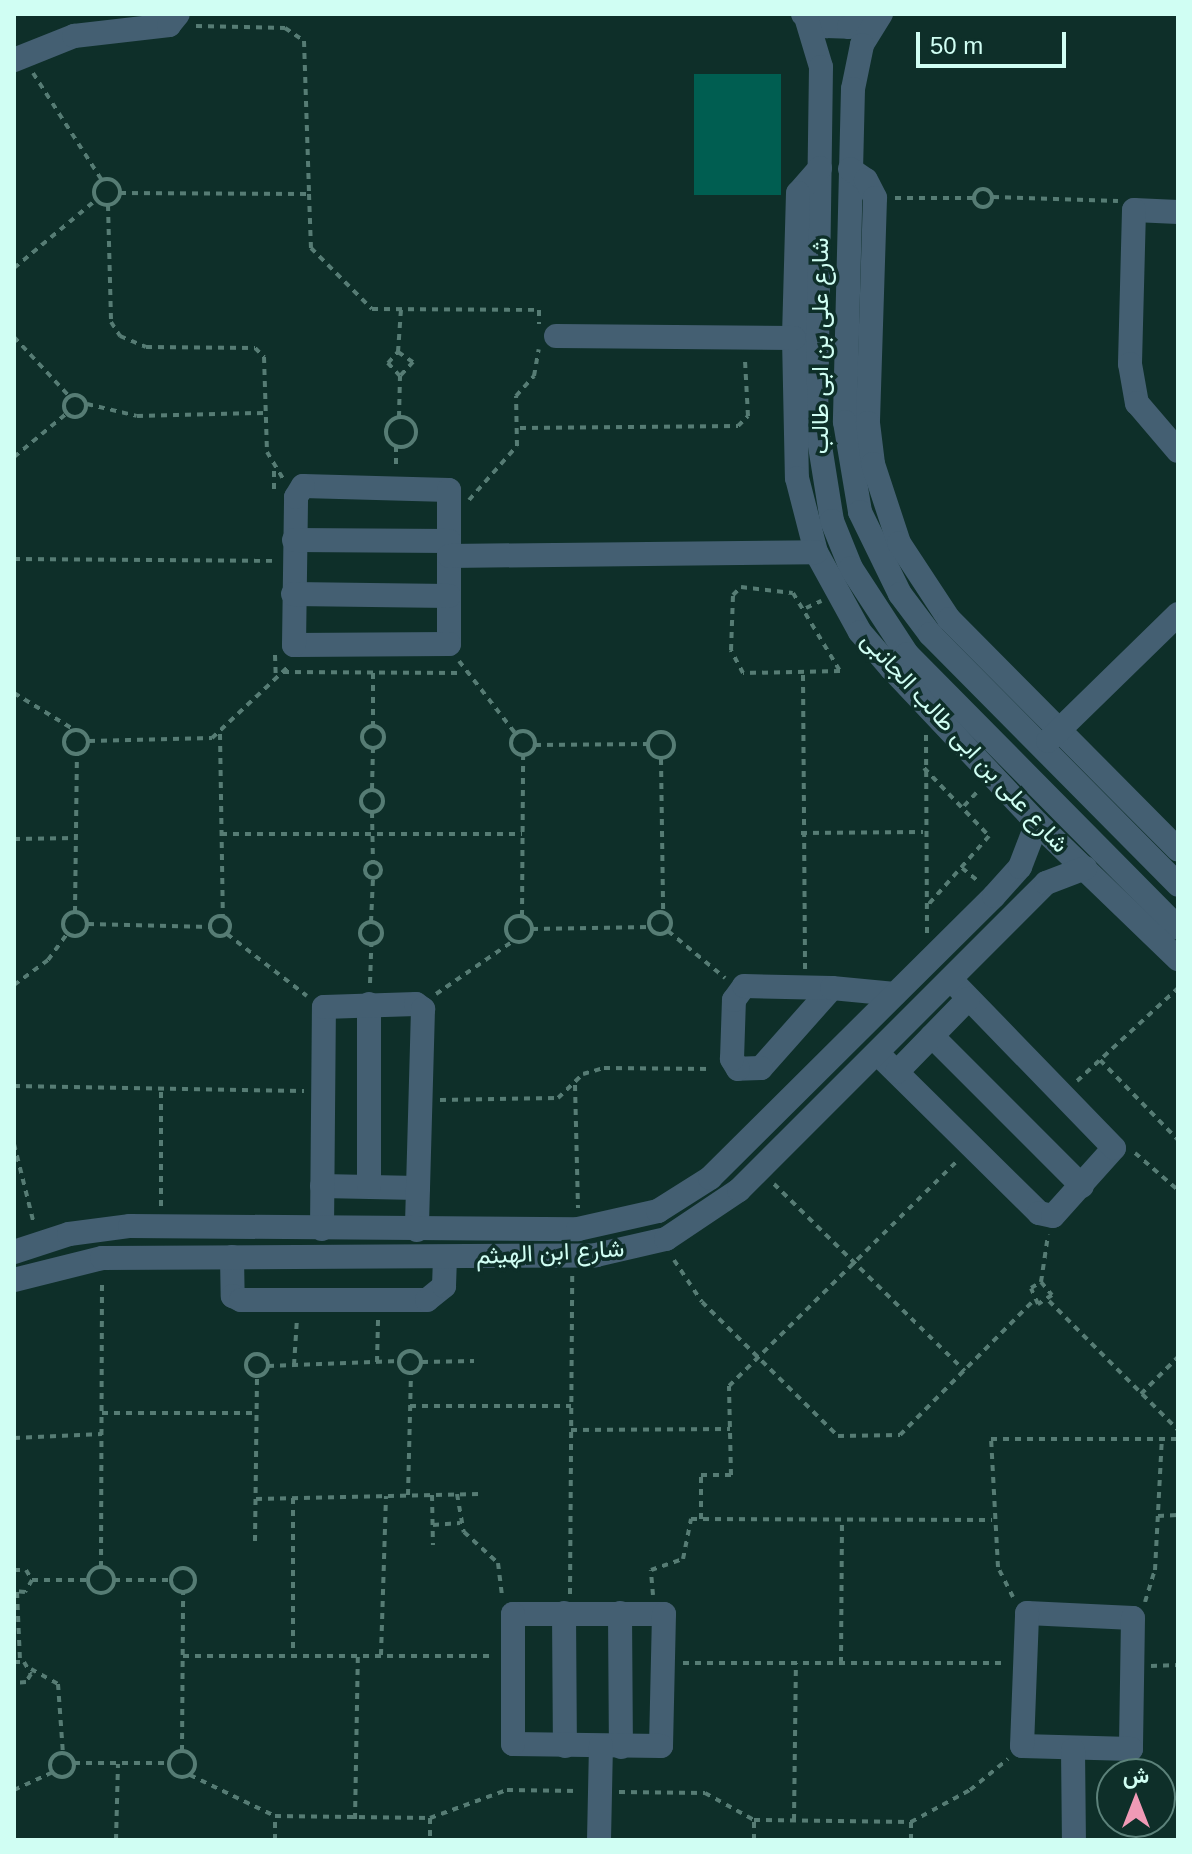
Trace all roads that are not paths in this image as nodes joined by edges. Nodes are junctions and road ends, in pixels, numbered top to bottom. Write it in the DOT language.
graph roads {
  1 [pos="879,14"];
  2 [pos="804,16"];
  3 [pos="174,20"];
  4 [pos="18,58"];
  5 [pos="820,168"];
  6 [pos="850,169"];
  7 [pos="1178,212"];
  8 [pos="556,336"];
  9 [pos="794,338"];
  10 [pos="1178,451"];
  11 [pos="294,540"];
  12 [pos="449,548"];
  13 [pos="816,552"];
  14 [pos="293,594"];
  15 [pos="449,596"];
  16 [pos="1178,614"];
  17 [pos="1049,740"];
  18 [pos="1037,823"];
  19 [pos="1178,850"];
  20 [pos="1085,868"];
  21 [pos="1178,885"];
  22 [pos="1178,928"];
  23 [pos="1178,959"];
  24 [pos="950,979"];
  25 [pos="832,988"];
  26 [pos="895,994"];
  27 [pos="968,999"];
  28 [pos="369,1004"];
  29 [pos="932,1036"];
  30 [pos="877,1053"];
  31 [pos="897,1072"];
  32 [pos="322,1186"];
  33 [pos="369,1186"];
  34 [pos="1082,1186"];
  35 [pos="418,1188"];
  36 [pos="322,1229"];
  37 [pos="368,1229"];
  38 [pos="417,1230"];
  39 [pos="14,1252"];
  40 [pos="368,1255"];
  41 [pos="232,1257"];
  42 [pos="445,1257"];
  43 [pos="14,1280"];
  44 [pos="567,1613"];
  45 [pos="620,1613"];
  46 [pos="565,1746"];
  47 [pos="611,1746"];
  48 [pos="1073,1750"];
  49 [pos="599,1840"];
  50 [pos="1074,1840"];
  1 -- 2 [label="street"];
  1 -- 6 [label="street, شارع على بن ابى طالب"];
  2 -- 5 [label="street, شارع على بن ابى طالب"];
  3 -- 4 [label="street"];
  5 -- 9 [label="street, شارع على بن ابى طالب الجانبى"];
  5 -- 22 [label="street, شارع على بن ابى طالب"];
  6 -- 17 [label="street"];
  6 -- 17 [label="street, شارع على بن ابى طالب"];
  7 -- 10 [label="street"];
  8 -- 9 [label="street"];
  9 -- 13 [label="street, شارع على بن ابى طالب الجانبى"];
  11 -- 12 [label="street"];
  11 -- 12 [label="street"];
  11 -- 14 [label="street"];
  12 -- 13 [label="street"];
  12 -- 15 [label="street"];
  13 -- 18 [label="street, شارع على بن ابى طالب الجانبى"];
  14 -- 15 [label="street"];
  14 -- 15 [label="street"];
  16 -- 17 [label="street"];
  17 -- 19 [label="street"];
  17 -- 21 [label="street, شارع على بن ابى طالب"];
  18 -- 20 [label="street, شارع على بن ابى طالب الجانبى"];
  18 -- 26 [label="street, شارع ابن الهيثم"];
  20 -- 23 [label="street, شارع على بن ابى طالب الجانبى"];
  20 -- 24 [label="street, شارع ابن الهيثم"];
  24 -- 27 [label="street"];
  24 -- 30 [label="street, شارع ابن الهيثم"];
  25 -- 25 [label="street"];
  25 -- 26 [label="street"];
  26 -- 38 [label="street, شارع ابن الهيثم"];
  27 -- 29 [label="street"];
  27 -- 34 [label="street"];
  28 -- 32 [label="street"];
  28 -- 33 [label="street"];
  28 -- 35 [label="street"];
  29 -- 31 [label="street"];
  29 -- 34 [label="street"];
  30 -- 31 [label="street"];
  30 -- 42 [label="street, شارع ابن الهيثم"];
  31 -- 34 [label="street"];
  32 -- 33 [label="street"];
  32 -- 36 [label="street"];
  33 -- 35 [label="street"];
  35 -- 38 [label="street"];
  36 -- 37 [label="street, شارع ابن الهيثم"];
  36 -- 39 [label="street, شارع ابن الهيثم"];
  37 -- 38 [label="street, شارع ابن الهيثم"];
  37 -- 40 [label="street"];
  40 -- 41 [label="street, شارع ابن الهيثم"];
  40 -- 42 [label="street, شارع ابن الهيثم"];
  41 -- 42 [label="street"];
  41 -- 43 [label="street, شارع ابن الهيثم"];
  44 -- 45 [label="street"];
  44 -- 46 [label="street"];
  44 -- 46 [label="street"];
  45 -- 47 [label="street"];
  45 -- 47 [label="street"];
  46 -- 47 [label="street"];
  47 -- 49 [label="street"];
  48 -- 48 [label="street"];
  48 -- 50 [label="street"];
}
